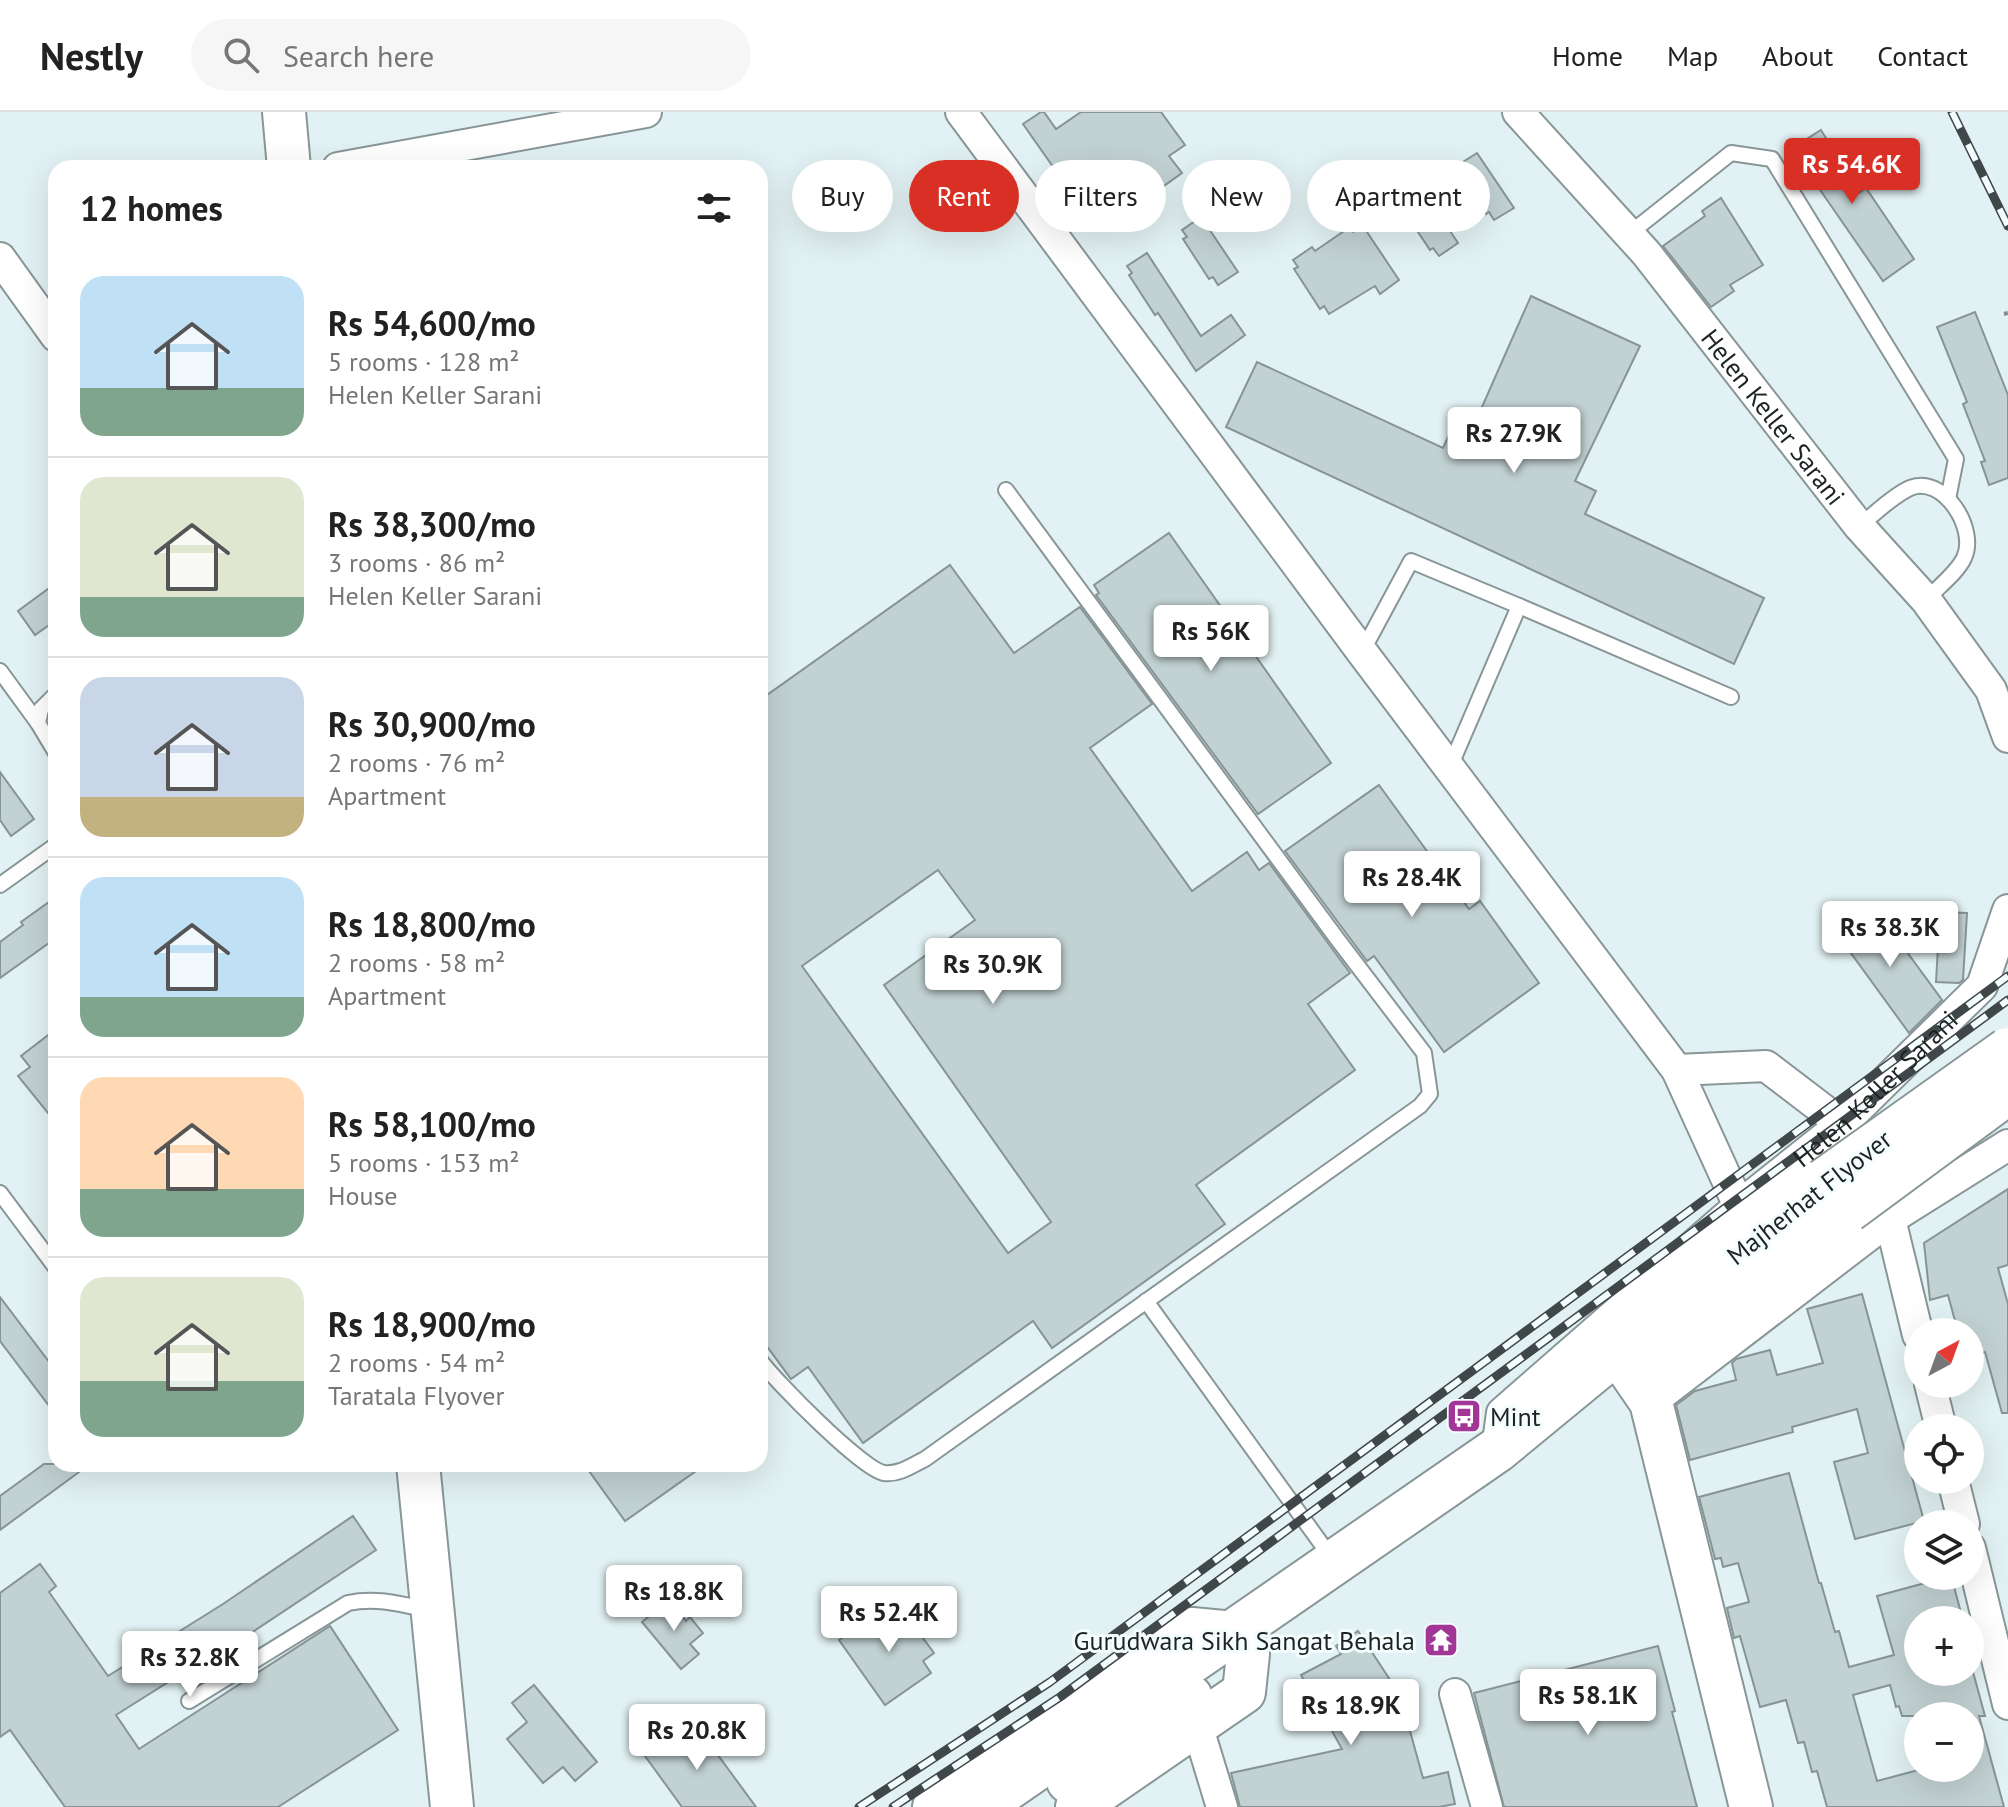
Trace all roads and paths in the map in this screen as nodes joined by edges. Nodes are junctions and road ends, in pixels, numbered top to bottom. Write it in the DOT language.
graph roads {
  1 [pos="284,112"];
  2 [pos="646,112"];
  3 [pos="961,112"];
  4 [pos="1518,112"];
  5 [pos="288,160"];
  6 [pos="382,160"];
  7 [pos="1629,234"];
  8 [pos="0,258"];
  9 [pos="48,325"];
  10 [pos="1006,490"];
  11 [pos="1948,499"];
  12 [pos="1859,526"];
  13 [pos="1926,600"];
  14 [pos="1519,606"];
  15 [pos="1362,652"];
  16 [pos="0,671"];
  17 [pos="1731,697"];
  18 [pos="48,702"];
  19 [pos="38,723"];
  20 [pos="2008,737"];
  21 [pos="48,740"];
  22 [pos="1450,767"];
  23 [pos="48,851"];
  24 [pos="0,885"];
  25 [pos="2008,910"];
  26 [pos="2008,1050"];
  27 [pos="1677,1070"];
  28 [pos="2008,1092"];
  29 [pos="1842,1124"];
  30 [pos="2008,1145"];
  31 [pos="0,1193"];
  32 [pos="1836,1196"];
  33 [pos="1739,1206"];
  34 [pos="1890,1219"];
  35 [pos="48,1253"];
  36 [pos="1146,1301"];
  37 [pos="1914,1318"];
  38 [pos="768,1368"];
  39 [pos="1634,1376"];
  40 [pos="1497,1450"];
  41 [pos="419,1472"];
  42 [pos="1336,1563"];
  43 [pos="1980,1590"];
  44 [pos="433,1611"];
  45 [pos="1241,1644"];
  46 [pos="1455,1694"];
  47 [pos="189,1701"];
  48 [pos="2008,1704"];
  49 [pos="1132,1720"];
  50 [pos="1197,1725"];
  51 [pos="452,1807"];
  52 [pos="934,1807"];
  53 [pos="980,1807"];
  54 [pos="1031,1807"];
  55 [pos="1077,1807"];
  56 [pos="1222,1807"];
  57 [pos="1487,1807"];
  58 [pos="1751,1807"];
  1 -- 5 [label="street"];
  2 -- 6 [label="street"];
  3 -- 15 [label="street"];
  4 -- 7 [label="street, Helen Keller Sarani"];
  7 -- 11 [label="lane"];
  7 -- 12 [label="street, Helen Keller Sarani"];
  8 -- 9 [label="street"];
  10 -- 36 [label="lane"];
  11 -- 12 [label="lane"];
  11 -- 13 [label="lane"];
  12 -- 13 [label="street, Helen Keller Sarani"];
  13 -- 20 [label="street, Helen Keller Sarani"];
  14 -- 15 [label="lane"];
  14 -- 17 [label="lane"];
  14 -- 22 [label="lane"];
  15 -- 22 [label="street"];
  16 -- 19 [label="lane"];
  18 -- 19 [label="lane"];
  19 -- 21 [label="lane"];
  22 -- 27 [label="street"];
  23 -- 24 [label="lane"];
  25 -- 29 [label="street, Helen Keller Sarani"];
  26 -- 32 [label="highway, Majherhat Flyover, bridge"];
  27 -- 29 [label="street"];
  27 -- 33 [label="street"];
  28 -- 32 [label="highway, Majherhat Flyover, bridge"];
  29 -- 33 [label="street, Helen Keller Sarani"];
  29 -- 34 [label="street"];
  30 -- 34 [label="street"];
  31 -- 35 [label="lane"];
  32 -- 39 [label="highway, Majherhat Flyover"];
  33 -- 40 [label="street, Helen Keller Sarani"];
  34 -- 37 [label="street"];
  34 -- 39 [label="street"];
  36 -- 38 [label="lane"];
  36 -- 42 [label="lane"];
  39 -- 40 [label="highway"];
  39 -- 45 [label="highway"];
  39 -- 58 [label="street"];
  40 -- 42 [label="highway"];
  41 -- 44 [label="street"];
  42 -- 45 [label="highway"];
  43 -- 48 [label="street"];
  44 -- 47 [label="lane"];
  44 -- 51 [label="street"];
  45 -- 49 [label="highway"];
  45 -- 50 [label="street"];
  45 -- 52 [label="street"];
  46 -- 57 [label="street"];
  49 -- 53 [label="highway"];
  49 -- 54 [label="highway"];
  50 -- 55 [label="street"];
  50 -- 56 [label="street"];
}
